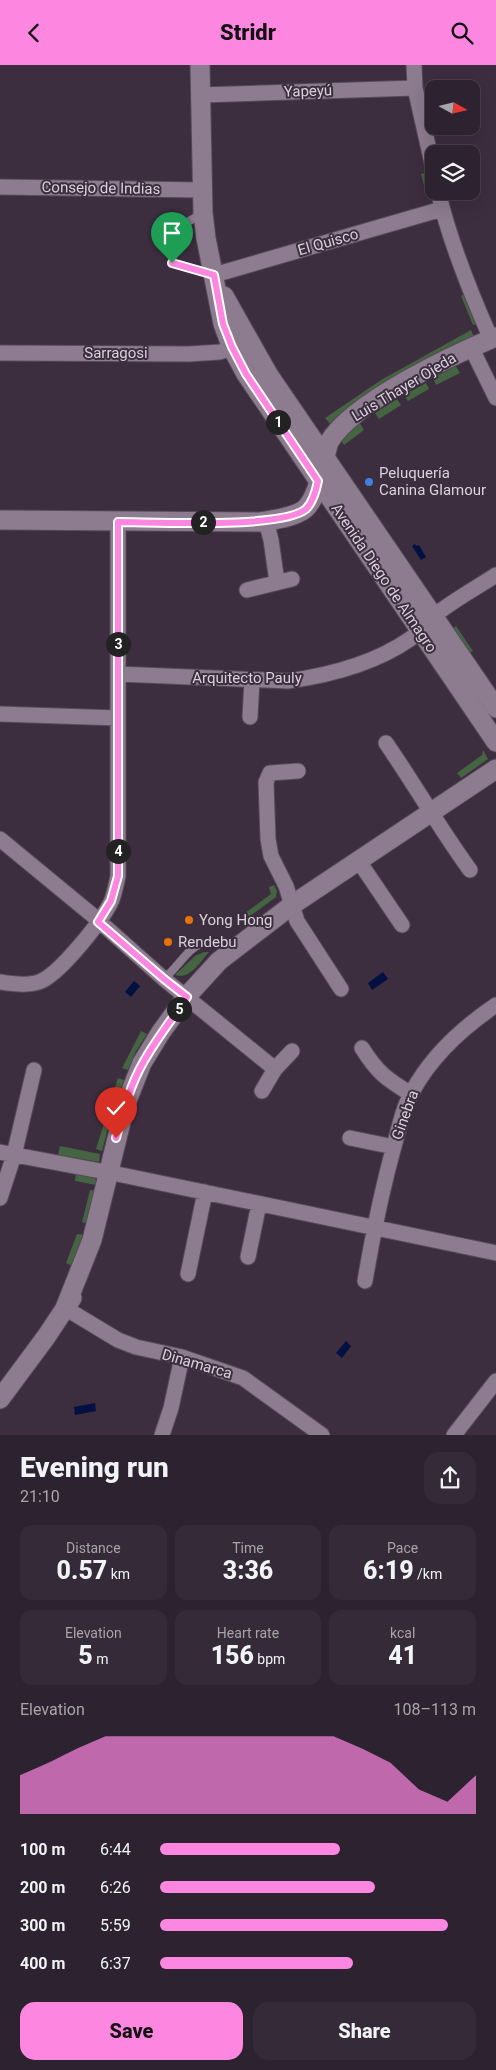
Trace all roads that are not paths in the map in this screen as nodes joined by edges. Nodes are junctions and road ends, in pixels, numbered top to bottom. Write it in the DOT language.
graph roads {
  1 [pos="200,65"];
  2 [pos="414,65"];
  3 [pos="415,87"];
  4 [pos="200,95"];
  5 [pos="428,145"];
  6 [pos="0,187"];
  7 [pos="202,190"];
  8 [pos="440,200"];
  9 [pos="442,209"];
  10 [pos="203,213"];
  11 [pos="214,277"];
  12 [pos="493,338"];
  13 [pos="232,347"];
  14 [pos="471,347"];
  15 [pos="0,353"];
  16 [pos="496,398"];
  17 [pos="323,457"];
  18 [pos="318,481"];
  19 [pos="307,508"];
  20 [pos="337,510"];
  21 [pos="0,520"];
  22 [pos="266,521"];
  23 [pos="118,522"];
  24 [pos="496,575"];
  25 [pos="248,590"];
  26 [pos="434,617"];
  27 [pos="420,631"];
  28 [pos="118,674"];
  29 [pos="252,680"];
  30 [pos="496,708"];
  31 [pos="0,714"];
  32 [pos="250,717"];
  33 [pos="118,718"];
  34 [pos="496,742"];
  35 [pos="386,743"];
  36 [pos="496,769"];
  37 [pos="298,771"];
  38 [pos="431,812"];
  39 [pos="0,839"];
  40 [pos="358,860"];
  41 [pos="470,870"];
  42 [pos="292,905"];
  43 [pos="98,922"];
  44 [pos="402,925"];
  45 [pos="235,947"];
  46 [pos="164,979"];
  47 [pos="0,982"];
  48 [pos="341,989"];
  49 [pos="183,1003"];
  50 [pos="496,1005"];
  51 [pos="362,1048"];
  52 [pos="292,1051"];
  53 [pos="275,1069"];
  54 [pos="34,1070"];
  55 [pos="262,1091"];
  56 [pos="410,1093"];
  57 [pos="350,1138"];
  58 [pos="394,1147"];
  59 [pos="7,1153"];
  60 [pos="112,1173"];
  61 [pos="205,1192"];
  62 [pos="0,1198"];
  63 [pos="259,1204"];
  64 [pos="375,1228"];
  65 [pos="496,1253"];
  66 [pos="248,1257"];
  67 [pos="188,1274"];
  68 [pos="365,1281"];
  69 [pos="65,1308"];
  70 [pos="182,1357"];
  71 [pos="496,1381"];
  72 [pos="0,1399"];
  73 [pos="162,1435"];
  74 [pos="322,1435"];
  75 [pos="454,1435"];
  1 -- 4 [label="street, Avenida Diego de Almagro"];
  2 -- 3 [label="street"];
  3 -- 4 [label="street, Yapeyú"];
  3 -- 5 [label="street"];
  4 -- 7 [label="street, Avenida Diego de Almagro"];
  6 -- 7 [label="street, Consejo de Indias"];
  7 -- 10 [label="street, Avenida Diego de Almagro"];
  8 -- 9 [label="street"];
  9 -- 11 [label="street, El Quisco"];
  9 -- 12 [label="street"];
  10 -- 11 [label="street, Avenida Diego de Almagro"];
  10 -- 11 [label="lane"];
  11 -- 13 [label="street, Avenida Diego de Almagro"];
  11 -- 17 [label="street, Avenida Diego de Almagro"];
  12 -- 14 [label="street, Luis Thayer Ojeda"];
  13 -- 15 [label="street, Sarragosi"];
  13 -- 18 [label="street, Avenida Diego de Almagro"];
  14 -- 16 [label="street"];
  14 -- 17 [label="street, Luis Thayer Ojeda"];
  17 -- 18 [label="street, Luis Thayer Ojeda"];
  17 -- 26 [label="street, Avenida Diego de Almagro"];
  18 -- 19 [label="street, Luis Thayer Ojeda"];
  18 -- 20 [label="street, Avenida Diego de Almagro"];
  19 -- 20 [label="street"];
  19 -- 22 [label="street"];
  20 -- 27 [label="street, Avenida Diego de Almagro"];
  21 -- 23 [label="street"];
  22 -- 23 [label="street"];
  22 -- 25 [label="street"];
  23 -- 28 [label="street"];
  24 -- 26 [label="street, Arquitecto Pauly"];
  26 -- 27 [label="street, Arquitecto Pauly"];
  26 -- 30 [label="street, Avenida Diego de Almagro"];
  27 -- 29 [label="street, Arquitecto Pauly"];
  27 -- 34 [label="street, Avenida Diego de Almagro"];
  28 -- 29 [label="street, Arquitecto Pauly"];
  28 -- 33 [label="street"];
  29 -- 32 [label="street"];
  31 -- 33 [label="street"];
  33 -- 43 [label="street"];
  35 -- 38 [label="street"];
  36 -- 38 [label="street"];
  37 -- 42 [label="street"];
  38 -- 40 [label="street"];
  38 -- 41 [label="street"];
  39 -- 43 [label="street"];
  40 -- 42 [label="street"];
  40 -- 44 [label="street"];
  42 -- 45 [label="street"];
  42 -- 48 [label="street"];
  43 -- 46 [label="street"];
  43 -- 47 [label="street"];
  45 -- 46 [label="lane"];
  45 -- 49 [label="street"];
  46 -- 49 [label="street"];
  49 -- 53 [label="street"];
  49 -- 60 [label="street"];
  50 -- 56 [label="street, Ginebra"];
  51 -- 56 [label="street"];
  52 -- 53 [label="street"];
  53 -- 55 [label="street"];
  54 -- 59 [label="street"];
  56 -- 58 [label="street, Ginebra"];
  57 -- 58 [label="street"];
  58 -- 64 [label="street, Ginebra"];
  59 -- 60 [label="street"];
  59 -- 62 [label="street"];
  60 -- 61 [label="street"];
  60 -- 69 [label="street"];
  61 -- 63 [label="street"];
  61 -- 67 [label="street"];
  63 -- 64 [label="street"];
  63 -- 66 [label="street"];
  64 -- 65 [label="street"];
  64 -- 68 [label="street, Ginebra"];
  69 -- 70 [label="street, Dinamarca"];
  69 -- 72 [label="street"];
  70 -- 73 [label="street"];
  70 -- 74 [label="street, Dinamarca"];
  71 -- 75 [label="street"];
}
